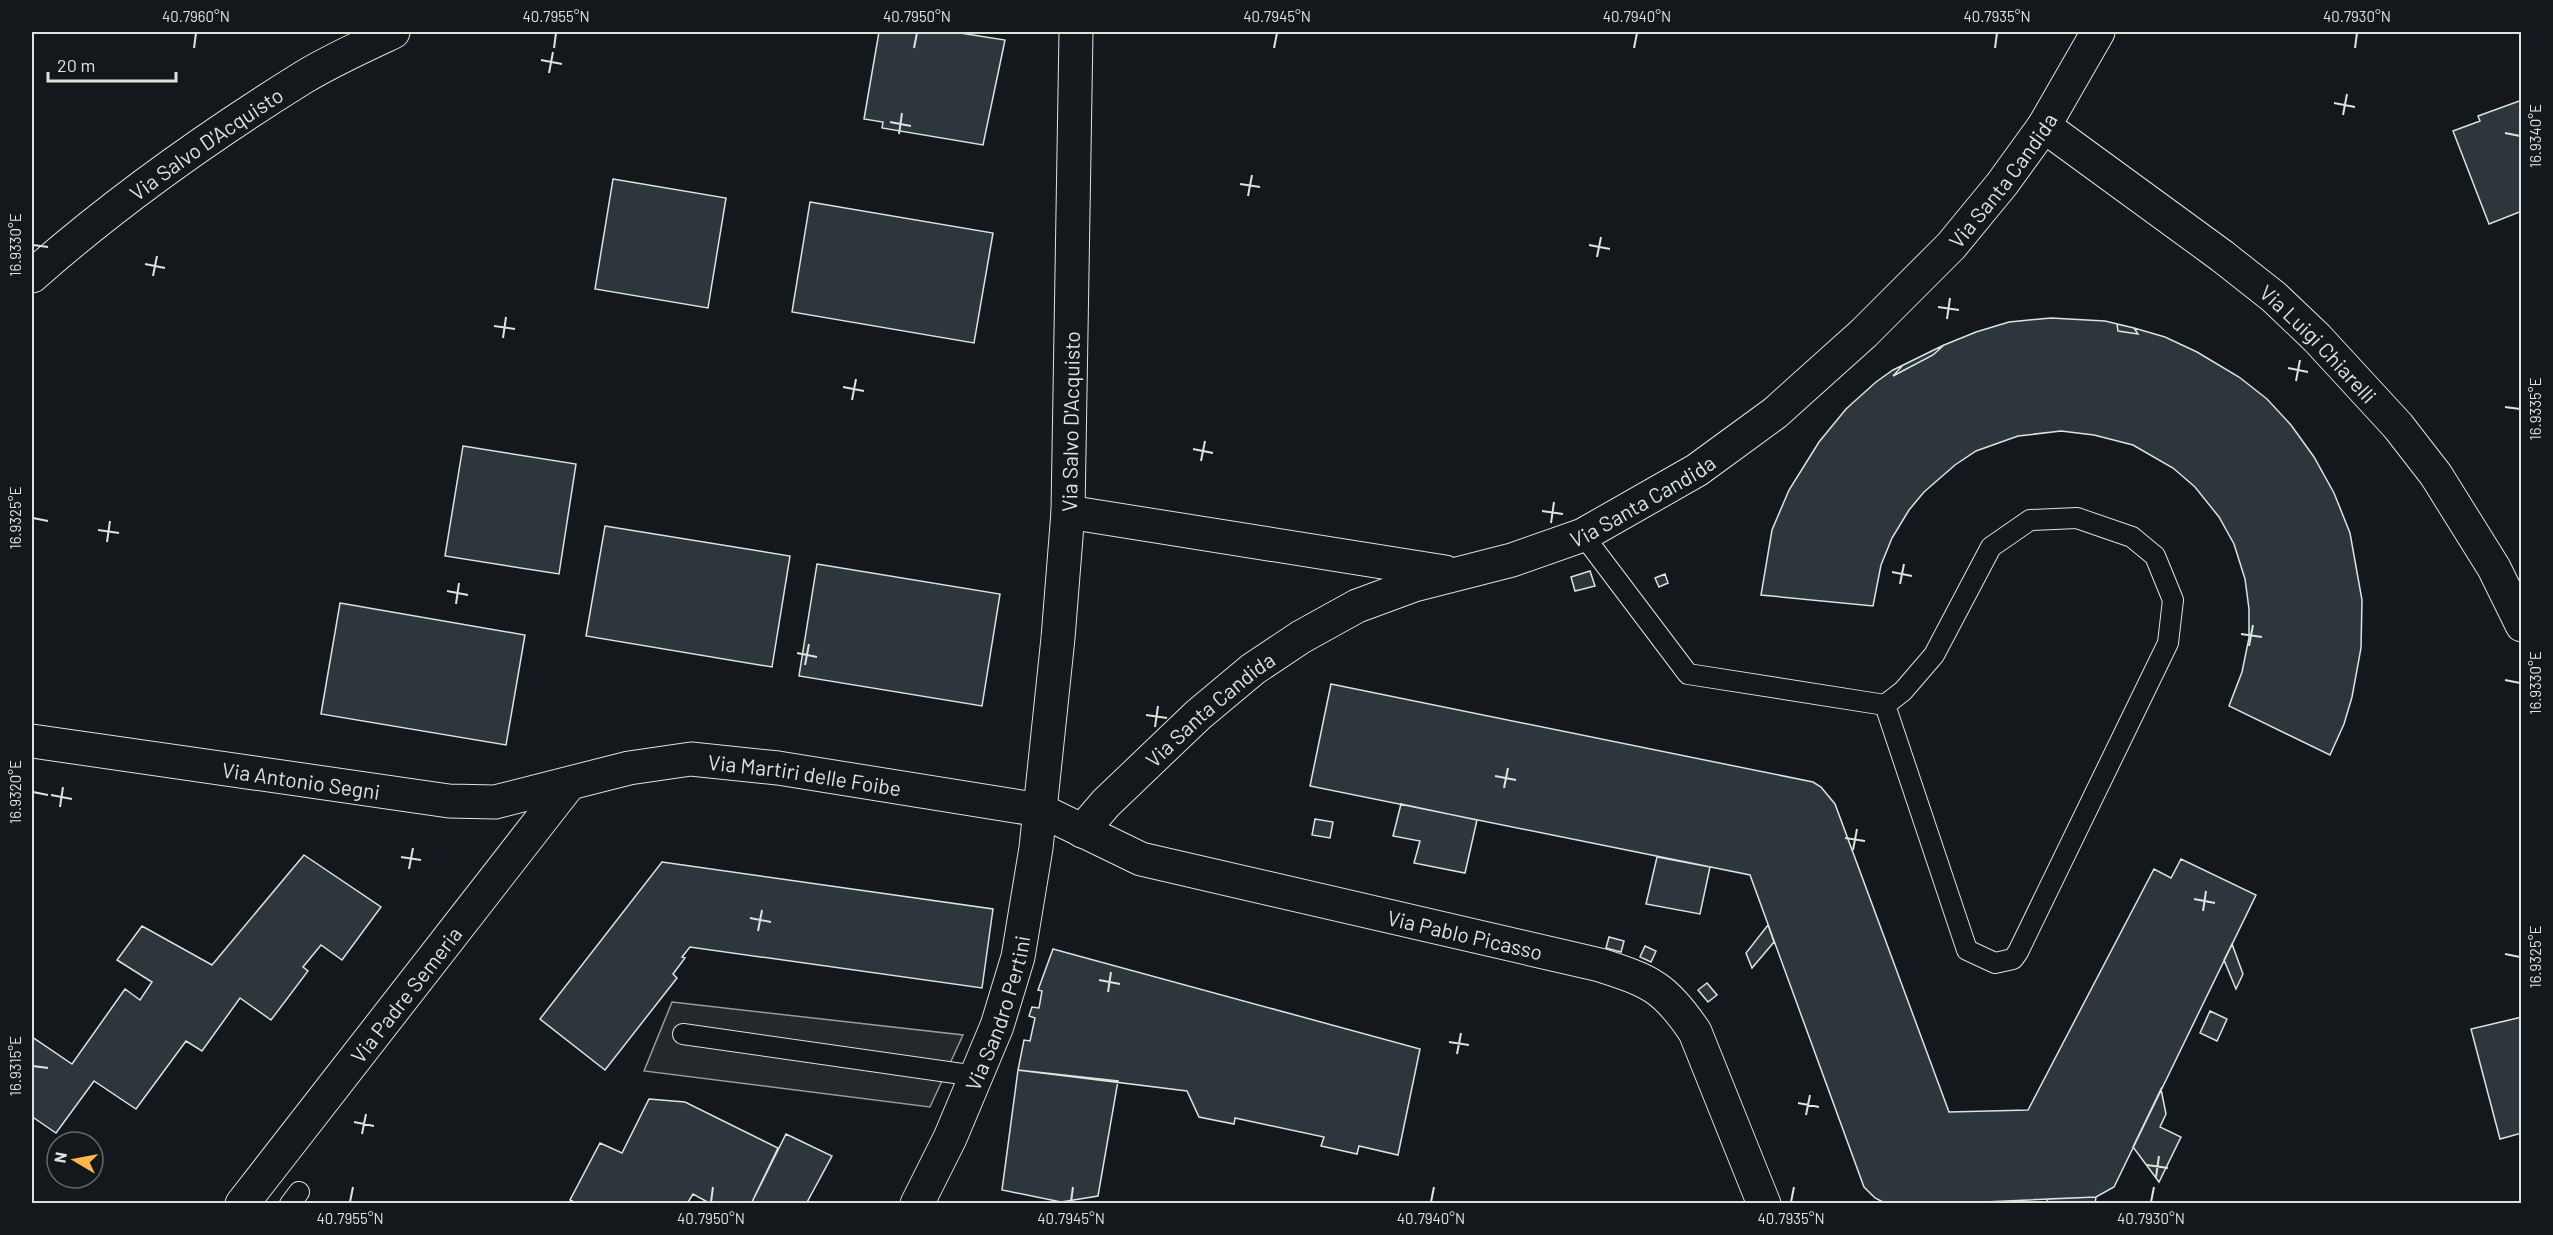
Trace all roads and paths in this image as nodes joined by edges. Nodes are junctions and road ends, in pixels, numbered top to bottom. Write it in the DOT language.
graph roads {
  1 [pos="393,32"];
  2 [pos="1076,32"];
  3 [pos="2098,32"];
  4 [pos="2044,126"];
  5 [pos="32,276"];
  6 [pos="1068,512"];
  7 [pos="1583,535"];
  8 [pos="1460,574"];
  9 [pos="2522,625"];
  10 [pos="1885,705"];
  11 [pos="32,741"];
  12 [pos="569,784"];
  13 [pos="1040,810"];
  14 [pos="1082,831"];
  15 [pos="683,1034"];
  16 [pos="976,1076"];
  17 [pos="242,1203"];
  18 [pos="917,1203"];
  19 [pos="1764,1203"];
  1 -- 5 [label="street, Via Salvo D'Acquisto"];
  2 -- 6 [label="street, Via Salvo D'Acquisto"];
  3 -- 4 [label="street, Via Santa Candida"];
  4 -- 7 [label="street, Via Santa Candida"];
  4 -- 9 [label="street, Via Luigi Chiarelli"];
  6 -- 8 [label="street"];
  6 -- 13 [label="street, Via Salvo D'Acquisto"];
  7 -- 8 [label="street, Via Santa Candida"];
  7 -- 10 [label="lane"];
  8 -- 14 [label="street, Via Santa Candida"];
  10 -- 10 [label="lane"];
  11 -- 12 [label="street, Via Antonio Segni"];
  12 -- 13 [label="street, Via Martiri delle Foibe"];
  12 -- 17 [label="street, Via Padre Semeria"];
  13 -- 14 [label="street, Via Pablo Picasso"];
  13 -- 16 [label="street, Via Sandro Pertini"];
  14 -- 19 [label="street, Via Pablo Picasso"];
  15 -- 16 [label="lane"];
  16 -- 18 [label="street, Via Sandro Pertini"];
}
